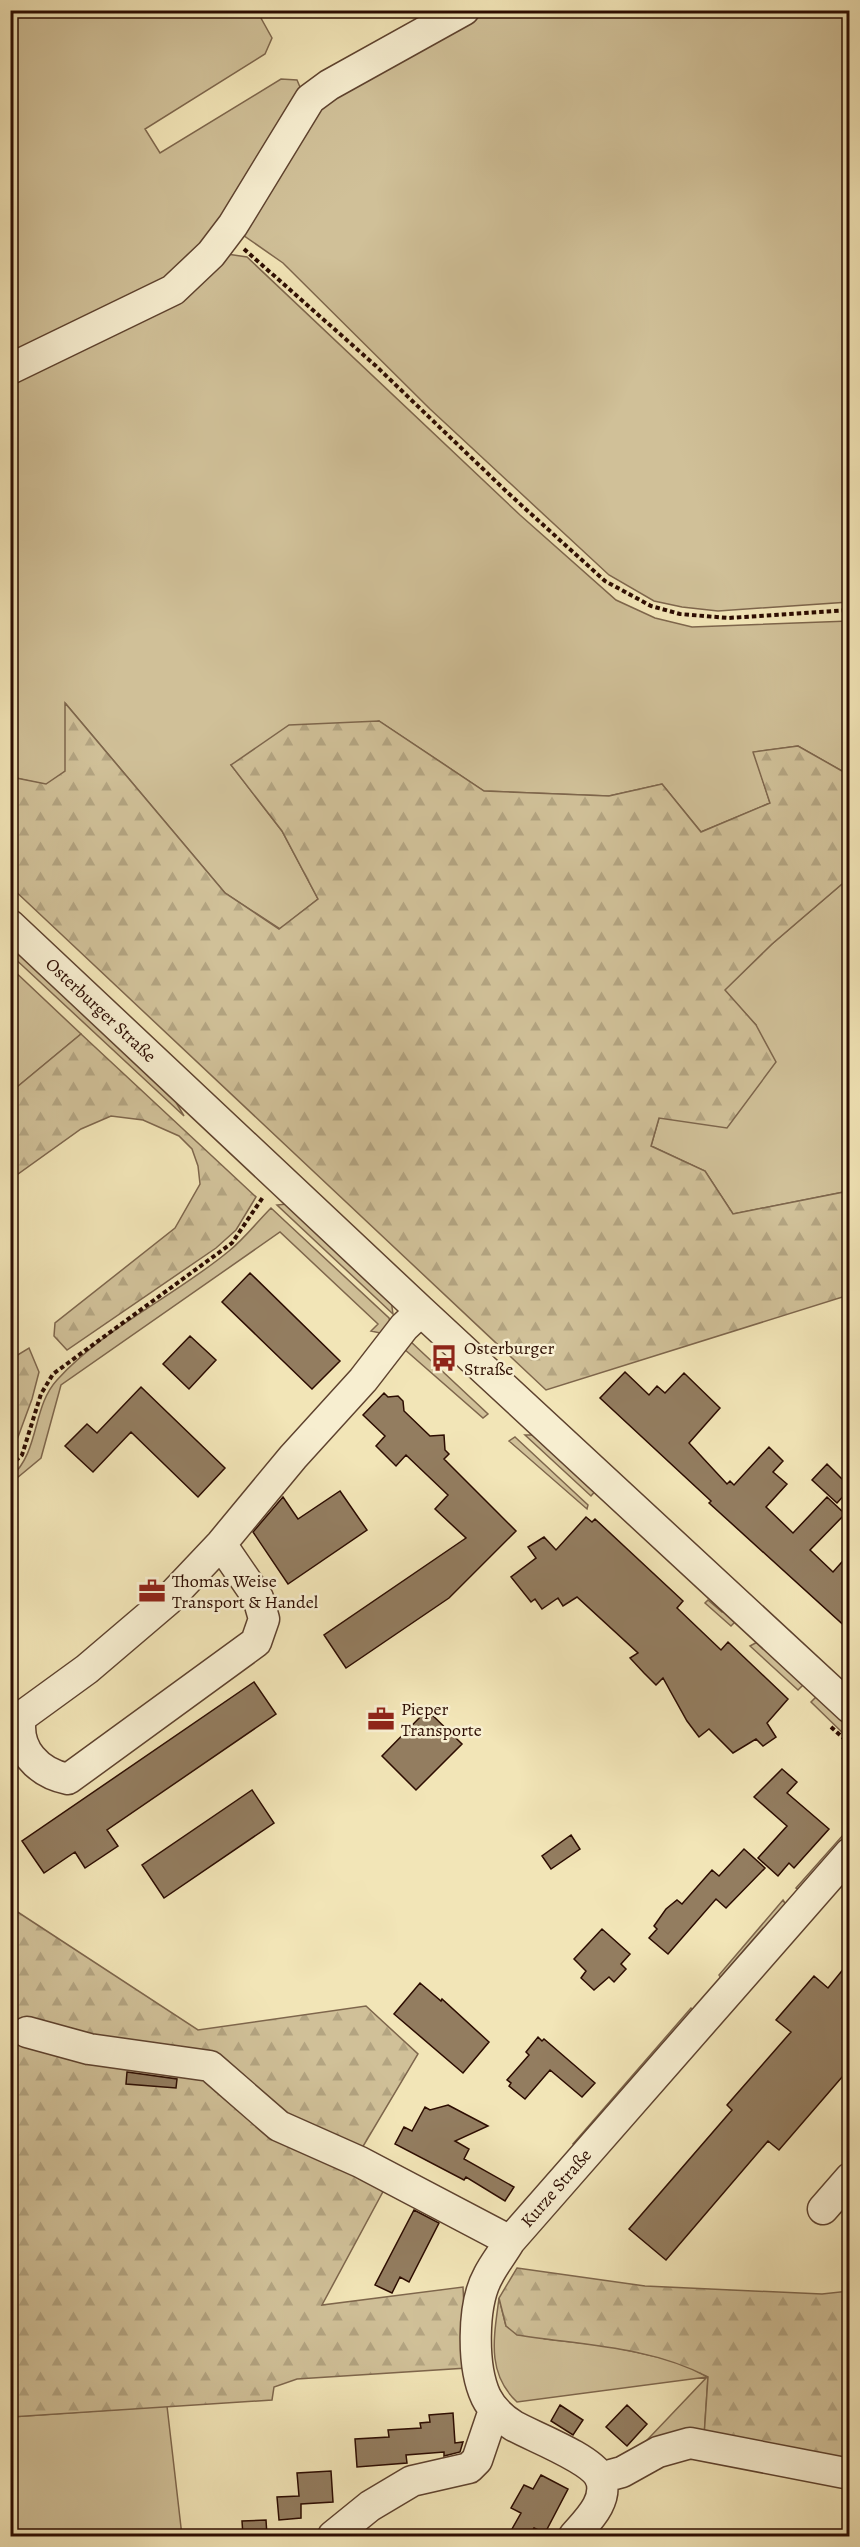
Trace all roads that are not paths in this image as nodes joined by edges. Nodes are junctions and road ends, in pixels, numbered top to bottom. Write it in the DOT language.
graph roads {
  1 [pos="464,10"];
  2 [pos="10,369"];
  3 [pos="10,925"];
  4 [pos="421,1311"];
  5 [pos="221,1544"];
  6 [pos="849,1708"];
  7 [pos="849,1853"];
  8 [pos="27,2032"];
  9 [pos="849,2178"];
  10 [pos="823,2209"];
  11 [pos="510,2241"];
  12 [pos="494,2410"];
  13 [pos="849,2474"];
  14 [pos="600,2478"];
  15 [pos="333,2536"];
  16 [pos="574,2536"];
  1 -- 2 [label="street"];
  3 -- 4 [label="street, Osterburger Straße"];
  4 -- 5 [label="street"];
  4 -- 6 [label="street, Osterburger Straße"];
  5 -- 5 [label="street"];
  7 -- 11 [label="street, Kurze Straße"];
  8 -- 11 [label="street"];
  9 -- 10 [label="street"];
  11 -- 12 [label="street, Kurze Straße"];
  12 -- 14 [label="street"];
  12 -- 15 [label="street"];
  13 -- 14 [label="street"];
  14 -- 16 [label="street"];
}
